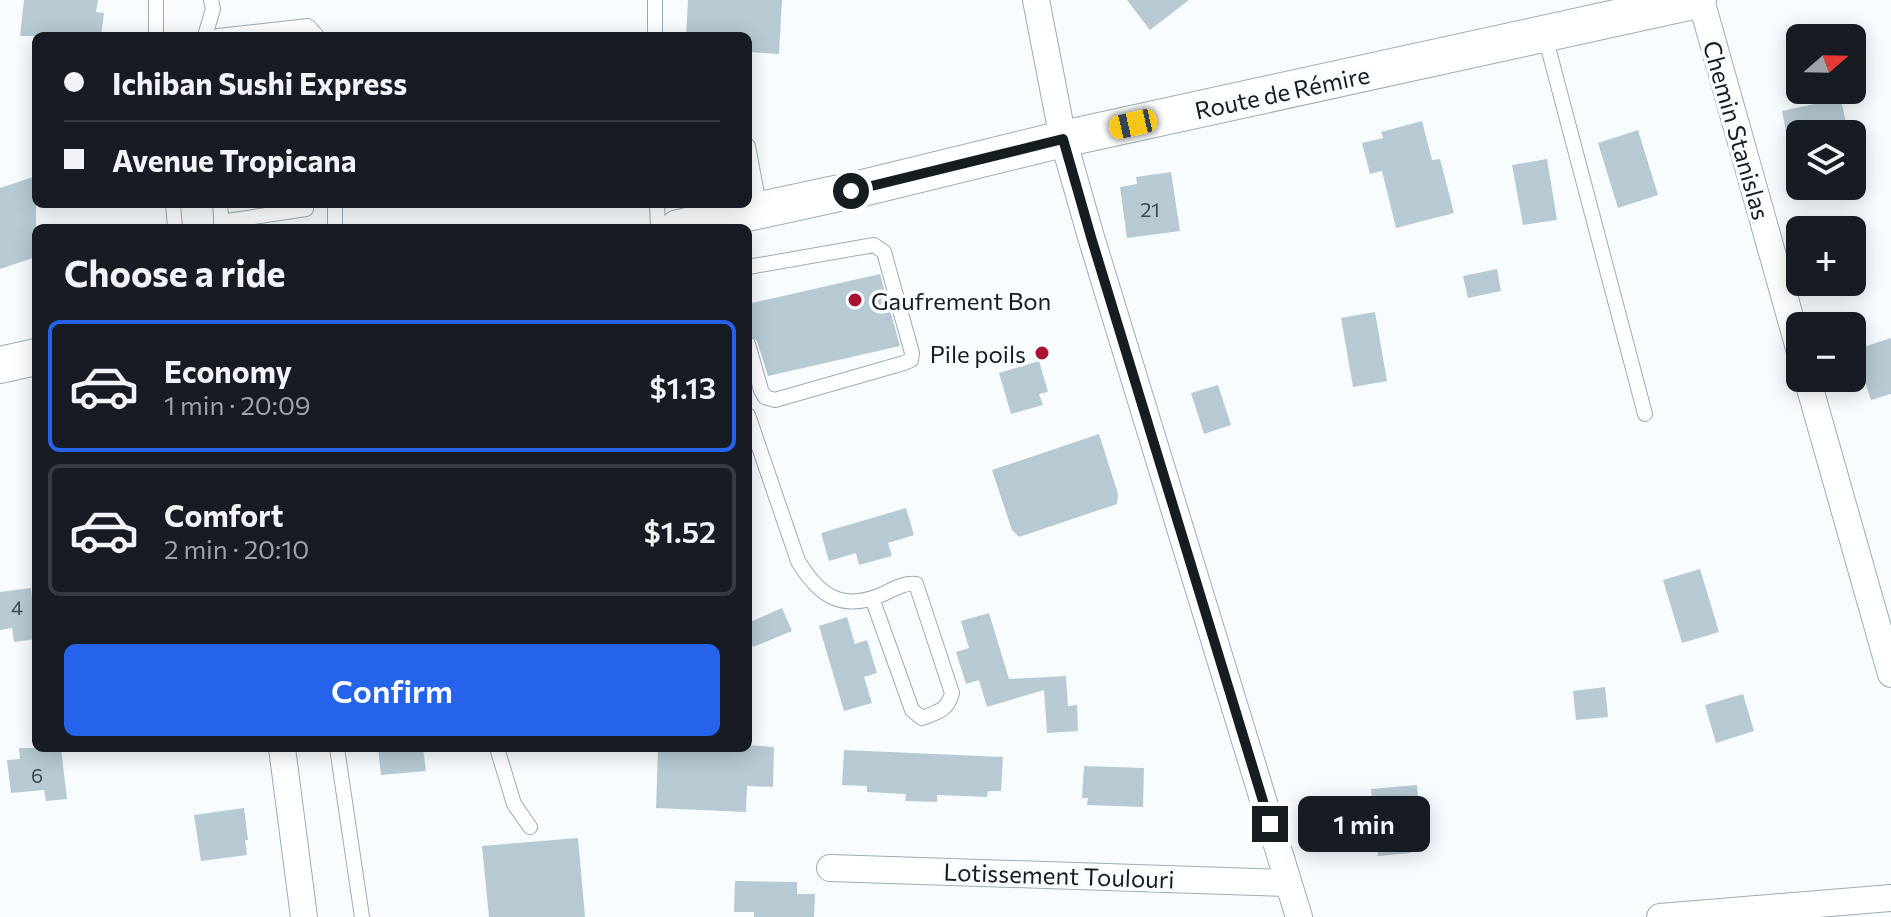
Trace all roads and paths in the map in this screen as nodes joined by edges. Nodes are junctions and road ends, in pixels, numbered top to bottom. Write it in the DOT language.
graph roads {
  1 [pos="156,0"];
  2 [pos="211,0"];
  3 [pos="655,0"];
  4 [pos="1036,0"];
  5 [pos="1700,0"];
  6 [pos="156,32"];
  7 [pos="206,32"];
  8 [pos="254,32"];
  9 [pos="313,32"];
  10 [pos="655,32"];
  11 [pos="1544,34"];
  12 [pos="1063,139"];
  13 [pos="668,208"];
  14 [pos="306,209"];
  15 [pos="704,221"];
  16 [pos="227,224"];
  17 [pos="752,266"];
  18 [pos="1789,312"];
  19 [pos="32,358"];
  20 [pos="752,358"];
  21 [pos="0,365"];
  22 [pos="1811,392"];
  23 [pos="1645,414"];
  24 [pos="752,427"];
  25 [pos="872,598"];
  26 [pos="1891,674"];
  27 [pos="283,752"];
  28 [pos="338,752"];
  29 [pos="498,752"];
  30 [pos="530,827"];
  31 [pos="830,868"];
  32 [pos="1288,883"];
  33 [pos="1891,898"];
  34 [pos="304,917"];
  35 [pos="362,917"];
  36 [pos="1299,917"];
  37 [pos="1660,917"];
  1 -- 6 [label="lane"];
  2 -- 7 [label="lane"];
  3 -- 10 [label="lane"];
  4 -- 12 [label="street"];
  5 -- 11 [label="main road, Route de Rémire"];
  5 -- 18 [label="street, Chemin Stanislas"];
  8 -- 9 [label="lane"];
  11 -- 12 [label="main road, Route de Rémire"];
  11 -- 23 [label="lane"];
  12 -- 15 [label="main road, Route de Rémire"];
  12 -- 32 [label="street"];
  13 -- 15 [label="lane"];
  14 -- 16 [label="lane"];
  17 -- 20 [label="lane"];
  19 -- 21 [label="main road"];
  22 -- 26 [label="street"];
  24 -- 25 [label="lane"];
  25 -- 25 [label="lane"];
  27 -- 34 [label="street"];
  28 -- 35 [label="lane"];
  29 -- 30 [label="lane"];
  31 -- 32 [label="street, Lotissement Toulouri"];
  32 -- 36 [label="street"];
  33 -- 37 [label="street"];
}
